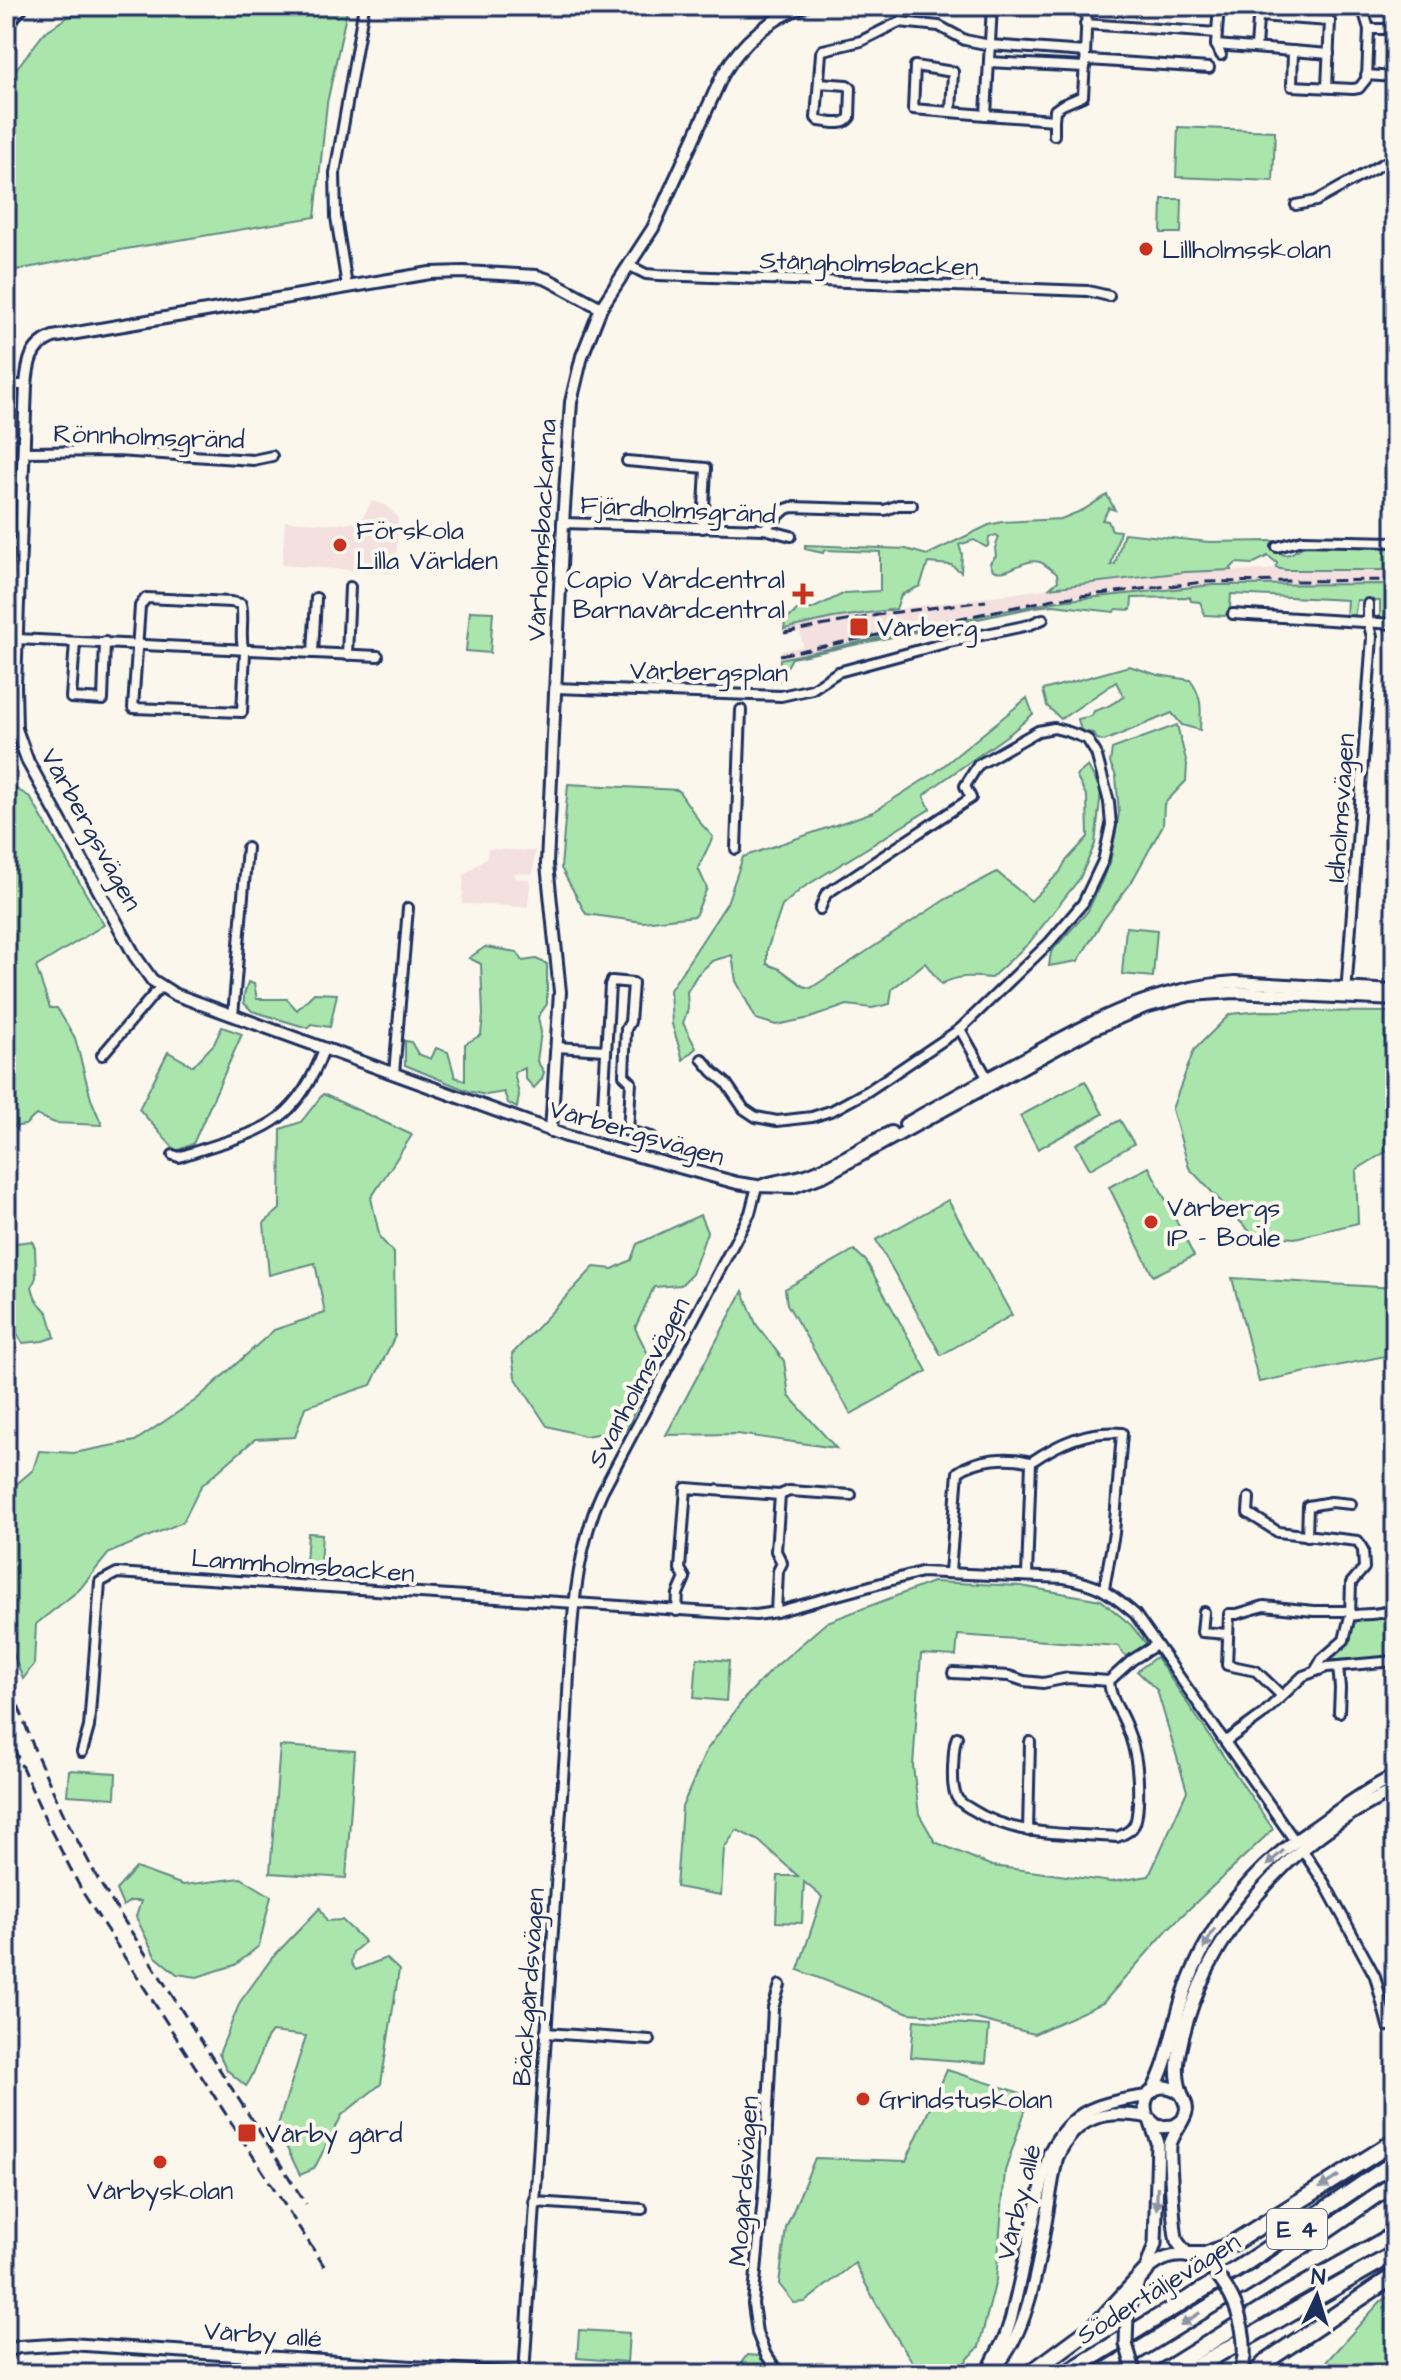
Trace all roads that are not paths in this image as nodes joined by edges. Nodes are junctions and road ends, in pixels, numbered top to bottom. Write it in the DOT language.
graph roads {
  1 [pos="24,6"];
  2 [pos="364,6"];
  3 [pos="804,6"];
  4 [pos="992,6"];
  5 [pos="1087,6"];
  6 [pos="1219,6"];
  7 [pos="1298,6"];
  8 [pos="1362,6"];
  9 [pos="1259,11"];
  10 [pos="1297,18"];
  11 [pos="1085,24"];
  12 [pos="6,27"];
  13 [pos="1369,29"];
  14 [pos="1395,29"];
  15 [pos="1217,33"];
  16 [pos="990,45"];
  17 [pos="1216,45"];
  18 [pos="1256,47"];
  19 [pos="1293,51"];
  20 [pos="1329,54"];
  21 [pos="1221,55"];
  22 [pos="1085,60"];
  23 [pos="989,62"];
  24 [pos="1209,68"];
  25 [pos="1366,75"];
  26 [pos="1395,77"];
  27 [pos="819,83"];
  28 [pos="1327,87"];
  29 [pos="951,112"];
  30 [pos="986,115"];
  31 [pos="1054,120"];
  32 [pos="1054,135"];
  33 [pos="1395,157"];
  34 [pos="1296,205"];
  35 [pos="630,266"];
  36 [pos="347,286"];
  37 [pos="1109,296"];
  38 [pos="601,308"];
  39 [pos="6,385"];
  40 [pos="26,385"];
  41 [pos="24,452"];
  42 [pos="272,456"];
  43 [pos="627,461"];
  44 [pos="912,505"];
  45 [pos="563,523"];
  46 [pos="703,528"];
  47 [pos="764,529"];
  48 [pos="791,536"];
  49 [pos="1395,542"];
  50 [pos="6,544"];
  51 [pos="20,545"];
  52 [pos="1277,547"];
  53 [pos="350,587"];
  54 [pos="316,598"];
  55 [pos="1368,604"];
  56 [pos="1233,614"];
  57 [pos="1043,619"];
  58 [pos="1368,622"];
  59 [pos="1395,624"];
  60 [pos="17,639"];
  61 [pos="75,642"];
  62 [pos="105,642"];
  63 [pos="138,644"];
  64 [pos="241,648"];
  65 [pos="313,653"];
  66 [pos="347,655"];
  67 [pos="378,656"];
  68 [pos="555,688"];
  69 [pos="741,710"];
  70 [pos="11,729"];
  71 [pos="247,848"];
  72 [pos="736,849"];
  73 [pos="408,908"];
  74 [pos="820,909"];
  75 [pos="160,987"];
  76 [pos="1395,991"];
  77 [pos="1346,992"];
  78 [pos="1395,1000"];
  79 [pos="233,1016"];
  80 [pos="960,1029"];
  81 [pos="557,1047"];
  82 [pos="324,1049"];
  83 [pos="605,1050"];
  84 [pos="102,1055"];
  85 [pos="702,1059"];
  86 [pos="394,1074"];
  87 [pos="989,1082"];
  88 [pos="551,1131"];
  89 [pos="628,1131"];
  90 [pos="652,1137"];
  91 [pos="173,1155"];
  92 [pos="757,1186"];
  93 [pos="1031,1462"];
  94 [pos="780,1495"];
  95 [pos="851,1495"];
  96 [pos="1249,1498"];
  97 [pos="1351,1504"];
  98 [pos="1307,1536"];
  99 [pos="950,1572"];
  100 [pos="1027,1576"];
  101 [pos="1104,1589"];
  102 [pos="575,1602"];
  103 [pos="1395,1607"];
  104 [pos="677,1611"];
  105 [pos="776,1612"];
  106 [pos="1204,1612"];
  107 [pos="1350,1613"];
  108 [pos="1228,1634"];
  109 [pos="1156,1645"];
  110 [pos="1395,1661"];
  111 [pos="1338,1666"];
  112 [pos="1315,1672"];
  113 [pos="953,1673"];
  114 [pos="1109,1681"];
  115 [pos="1281,1695"];
  116 [pos="1339,1712"];
  117 [pos="957,1737"];
  118 [pos="1226,1741"];
  119 [pos="1030,1742"];
  120 [pos="82,1752"];
  121 [pos="1395,1776"];
  122 [pos="1395,1790"];
  123 [pos="1028,1831"];
  124 [pos="1299,1846"];
  125 [pos="780,1985"];
  126 [pos="1388,2026"];
  127 [pos="545,2033"];
  128 [pos="650,2040"];
  129 [pos="1150,2094"];
  130 [pos="1183,2096"];
  131 [pos="1149,2120"];
  132 [pos="1180,2122"];
  133 [pos="1395,2141"];
  134 [pos="1395,2162"];
  135 [pos="1395,2183"];
  136 [pos="534,2202"];
  137 [pos="642,2209"];
  138 [pos="1395,2234"];
  139 [pos="1395,2253"];
  140 [pos="1188,2255"];
  141 [pos="1145,2272"];
  142 [pos="1395,2275"];
  143 [pos="6,2351"];
  144 [pos="517,2374"];
  145 [pos="524,2374"];
  146 [pos="780,2374"];
  147 [pos="987,2374"];
  148 [pos="1029,2374"];
  149 [pos="1065,2374"];
  150 [pos="1100,2374"];
  151 [pos="1135,2374"];
  152 [pos="1159,2374"];
  153 [pos="1184,2374"];
  154 [pos="1240,2374"];
  155 [pos="1254,2374"];
  1 -- 12 [label="street"];
  2 -- 36 [label="street"];
  3 -- 35 [label="street, Vårholmsbackarna"];
  4 -- 16 [label="street"];
  5 -- 11 [label="street"];
  6 -- 15 [label="street"];
  7 -- 10 [label="street"];
  8 -- 13 [label="street"];
  9 -- 10 [label="street"];
  9 -- 18 [label="street"];
  10 -- 20 [label="street"];
  11 -- 15 [label="street"];
  11 -- 22 [label="street"];
  13 -- 14 [label="street"];
  13 -- 25 [label="street"];
  15 -- 17 [label="street"];
  16 -- 22 [label="street"];
  16 -- 23 [label="street"];
  16 -- 27 [label="street"];
  17 -- 18 [label="street"];
  17 -- 21 [label="street"];
  18 -- 19 [label="street"];
  19 -- 20 [label="street"];
  19 -- 28 [label="street"];
  20 -- 28 [label="street"];
  22 -- 23 [label="street"];
  22 -- 24 [label="street"];
  22 -- 31 [label="street"];
  23 -- 30 [label="street"];
  25 -- 26 [label="street"];
  25 -- 28 [label="street"];
  27 -- 27 [label="street"];
  29 -- 29 [label="street"];
  29 -- 30 [label="street"];
  30 -- 31 [label="street"];
  31 -- 32 [label="street"];
  33 -- 34 [label="street"];
  35 -- 37 [label="street, Stångholmsbacken"];
  35 -- 38 [label="street, Vårholmsbackarna"];
  36 -- 38 [label="street, Vårbergsvägen"];
  36 -- 40 [label="street, Vårbergsvägen"];
  38 -- 45 [label="street, Vårholmsbackarna"];
  39 -- 40 [label="street"];
  40 -- 41 [label="street, Vårbergsvägen"];
  41 -- 42 [label="street, Rönnholmsgränd"];
  41 -- 51 [label="street, Vårbergsvägen"];
  43 -- 46 [label="street"];
  44 -- 47 [label="street"];
  45 -- 46 [label="street, Fjärdholmsgränd"];
  45 -- 68 [label="street, Vårholmsbackarna"];
  46 -- 47 [label="street, Fjärdholmsgränd"];
  47 -- 48 [label="street, Fjärdholmsgränd"];
  49 -- 52 [label="street"];
  50 -- 51 [label="street"];
  51 -- 60 [label="street, Vårbergsvägen"];
  53 -- 66 [label="street"];
  54 -- 65 [label="street"];
  55 -- 58 [label="street, Idholmsvägen"];
  56 -- 58 [label="street"];
  57 -- 68 [label="street, Vårbergsplan"];
  58 -- 59 [label="street"];
  58 -- 77 [label="street, Idholmsvägen"];
  60 -- 61 [label="street"];
  60 -- 70 [label="street, Vårbergsvägen"];
  61 -- 62 [label="street"];
  61 -- 62 [label="street"];
  62 -- 63 [label="street"];
  63 -- 64 [label="street"];
  63 -- 64 [label="street"];
  63 -- 64 [label="street"];
  64 -- 65 [label="street"];
  65 -- 66 [label="street"];
  66 -- 67 [label="street"];
  68 -- 81 [label="street, Vårholmsbackarna"];
  69 -- 72 [label="street"];
  70 -- 75 [label="street, Vårbergsvägen"];
  71 -- 79 [label="street"];
  73 -- 86 [label="street"];
  74 -- 80 [label="street"];
  75 -- 79 [label="street, Vårbergsvägen"];
  75 -- 84 [label="street"];
  76 -- 77 [label="street, Vårbergsvägen"];
  77 -- 78 [label="street, Vårbergsvägen"];
  77 -- 87 [label="street, Vårbergsvägen"];
  79 -- 82 [label="street, Vårbergsvägen"];
  80 -- 85 [label="street"];
  80 -- 87 [label="street"];
  81 -- 83 [label="street"];
  81 -- 88 [label="street, Vårholmsbackarna"];
  82 -- 86 [label="street, Vårbergsvägen"];
  82 -- 91 [label="street"];
  83 -- 89 [label="street"];
  83 -- 89 [label="street"];
  86 -- 88 [label="street, Vårbergsvägen"];
  87 -- 92 [label="street, Vårbergsvägen"];
  88 -- 92 [label="street, Vårbergsvägen"];
  89 -- 90 [label="street"];
  92 -- 102 [label="street, Svanholmsvägen"];
  93 -- 99 [label="street"];
  93 -- 100 [label="street"];
  93 -- 101 [label="street"];
  94 -- 95 [label="street"];
  94 -- 104 [label="street"];
  94 -- 105 [label="street"];
  96 -- 98 [label="street"];
  97 -- 98 [label="street"];
  98 -- 107 [label="street"];
  99 -- 100 [label="street, Lammholmsbacken"];
  99 -- 105 [label="street, Lammholmsbacken"];
  100 -- 101 [label="street, Lammholmsbacken"];
  101 -- 109 [label="street, Lammholmsbacken"];
  102 -- 104 [label="street, Lammholmsbacken"];
  102 -- 120 [label="street, Lammholmsbacken"];
  102 -- 127 [label="street, Bäckgårdsvägen"];
  103 -- 107 [label="street"];
  104 -- 105 [label="street, Lammholmsbacken"];
  106 -- 108 [label="street"];
  107 -- 108 [label="street"];
  107 -- 112 [label="street"];
  108 -- 115 [label="street"];
  109 -- 114 [label="street"];
  109 -- 118 [label="street, Lammholmsbacken"];
  110 -- 111 [label="street"];
  111 -- 112 [label="street"];
  111 -- 116 [label="street"];
  112 -- 115 [label="street"];
  113 -- 114 [label="street"];
  114 -- 123 [label="street"];
  115 -- 118 [label="street"];
  117 -- 123 [label="street"];
  118 -- 124 [label="street, Lammholmsbacken"];
  119 -- 123 [label="street"];
  121 -- 124 [label="main road"];
  122 -- 124 [label="main road"];
  124 -- 126 [label="street, Lammholmsbacken"];
  124 -- 129 [label="main road, one-way"];
  124 -- 130 [label="main road"];
  125 -- 146 [label="street, Mogårdsvägen"];
  127 -- 128 [label="street"];
  127 -- 136 [label="street, Bäckgårdsvägen"];
  129 -- 130 [label="main road"];
  129 -- 131 [label="main road"];
  129 -- 147 [label="street, Vårby allé"];
  130 -- 132 [label="main road"];
  131 -- 132 [label="main road"];
  131 -- 141 [label="main road, one-way"];
  131 -- 147 [label="street, Vårby allé"];
  132 -- 140 [label="main road"];
  133 -- 140 [label="highway, one-way"];
  134 -- 149 [label="highway, Södertäljevägen / E 4"];
  135 -- 150 [label="highway, one-way"];
  136 -- 137 [label="street"];
  136 -- 145 [label="street, Bäckgårdsvägen"];
  138 -- 152 [label="highway"];
  139 -- 153 [label="highway, E 4"];
  140 -- 141 [label="main road"];
  140 -- 154 [label="main road, bridge"];
  141 -- 148 [label="highway"];
  141 -- 151 [label="main road, bridge"];
  142 -- 155 [label="highway"];
  143 -- 144 [label="street, Vårby allé"];
}
